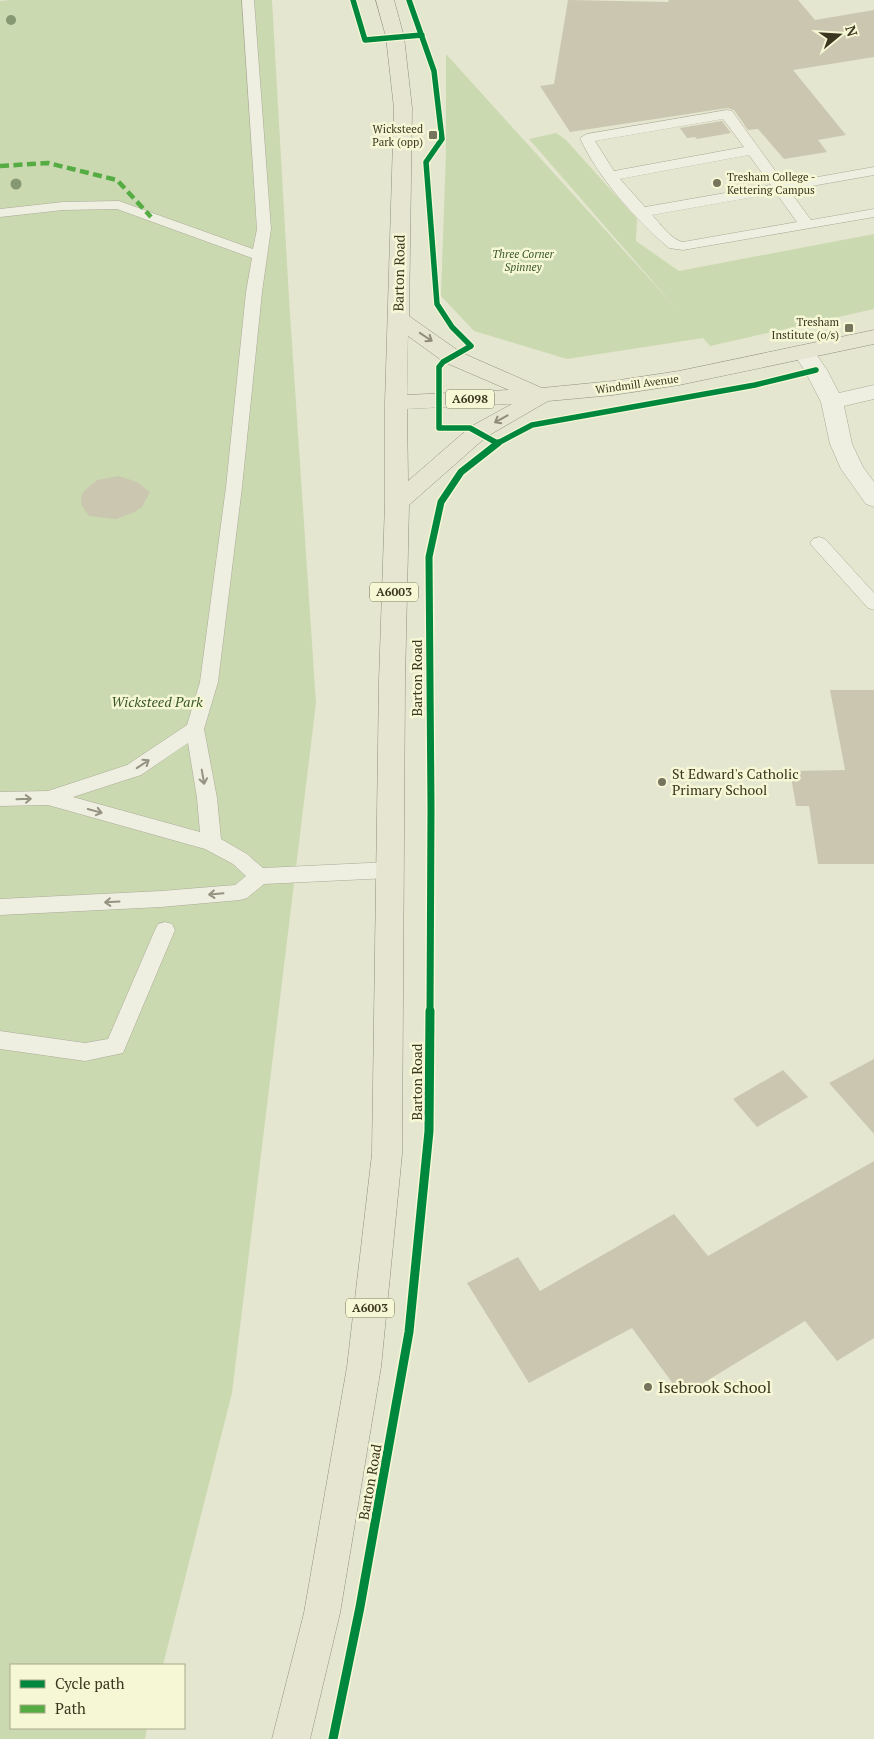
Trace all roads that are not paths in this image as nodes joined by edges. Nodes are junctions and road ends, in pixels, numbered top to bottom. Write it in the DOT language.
graph roads {
  1 [pos="248,0"];
  2 [pos="385,0"];
  3 [pos="753,150"];
  4 [pos="874,171"];
  5 [pos="611,176"];
  6 [pos="780,187"];
  7 [pos="643,212"];
  8 [pos="0,213"];
  9 [pos="874,213"];
  10 [pos="807,225"];
  11 [pos="260,256"];
  12 [pos="399,319"];
  13 [pos="874,337"];
  14 [pos="804,353"];
  15 [pos="874,392"];
  16 [pos="544,396"];
  17 [pos="832,402"];
  18 [pos="396,403"];
  19 [pos="874,499"];
  20 [pos="397,503"];
  21 [pos="818,543"];
  22 [pos="874,604"];
  23 [pos="195,729"];
  24 [pos="48,798"];
  25 [pos="0,800"];
  26 [pos="211,842"];
  27 [pos="389,870"];
  28 [pos="258,876"];
  29 [pos="0,907"];
  30 [pos="165,930"];
  31 [pos="0,1040"];
  32 [pos="291,1739"];
  1 -- 11 [label="lane"];
  2 -- 12 [label="main road, Barton Road / A6003"];
  3 -- 5 [label="lane"];
  3 -- 5 [label="lane"];
  3 -- 6 [label="lane"];
  4 -- 6 [label="lane"];
  5 -- 7 [label="lane"];
  6 -- 7 [label="lane"];
  6 -- 10 [label="lane"];
  7 -- 10 [label="lane"];
  8 -- 11 [label="lane"];
  9 -- 10 [label="lane"];
  11 -- 23 [label="lane"];
  12 -- 16 [label="main road, A6098, one-way"];
  12 -- 18 [label="main road, Barton Road / A6003"];
  13 -- 14 [label="main road, Windmill Avenue / A6098"];
  14 -- 16 [label="main road, Windmill Avenue / A6098"];
  14 -- 17 [label="street"];
  15 -- 17 [label="street"];
  16 -- 18 [label="main road, Windmill Avenue / A6098"];
  16 -- 20 [label="main road, A6098, one-way"];
  17 -- 19 [label="street"];
  18 -- 20 [label="main road, Barton Road / A6003"];
  20 -- 27 [label="main road, Barton Road / A6003"];
  21 -- 22 [label="lane"];
  24 -- 23 [label="lane, one-way"];
  23 -- 26 [label="lane, one-way"];
  25 -- 24 [label="lane, one-way"];
  24 -- 26 [label="lane, one-way"];
  26 -- 28 [label="lane"];
  27 -- 28 [label="lane"];
  27 -- 32 [label="main road, Barton Road / A6003"];
  28 -- 29 [label="lane, one-way"];
  30 -- 31 [label="lane"];
}
